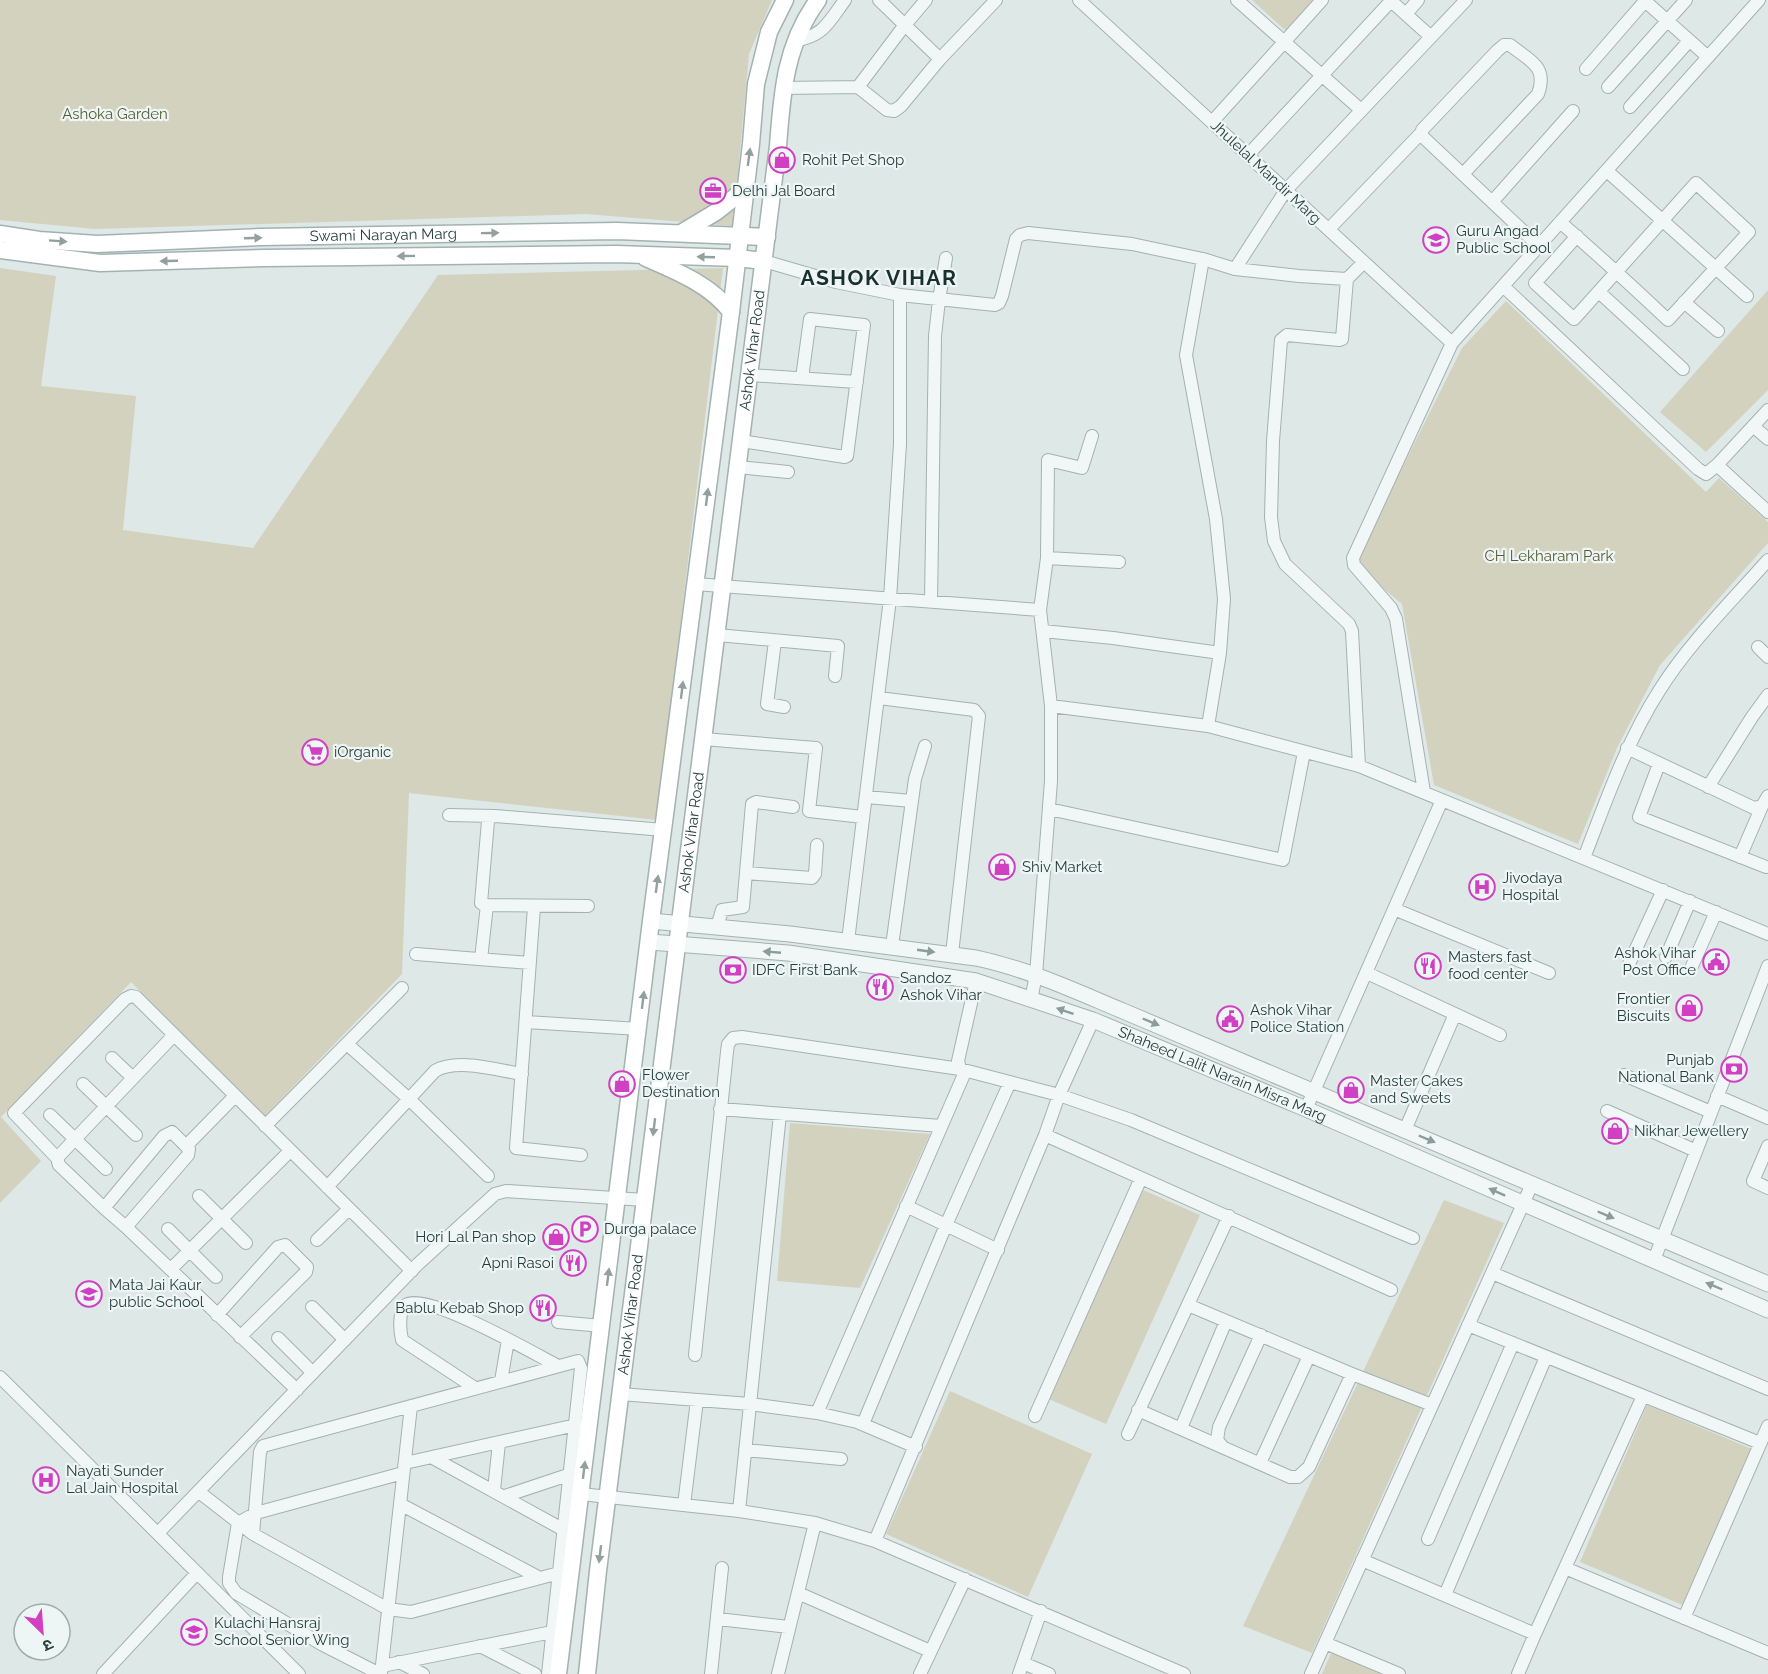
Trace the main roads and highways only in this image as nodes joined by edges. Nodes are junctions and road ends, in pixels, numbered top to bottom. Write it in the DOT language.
graph roads {
  1 [pos="784,0"];
  2 [pos="818,0"];
  3 [pos="745,189"];
  4 [pos="680,233"];
  5 [pos="0,234"];
  6 [pos="740,236"];
  7 [pos="767,237"];
  8 [pos="0,250"];
  9 [pos="638,255"];
  10 [pos="737,258"];
  11 [pos="764,261"];
  12 [pos="731,312"];
  13 [pos="558,1674"];
  14 [pos="587,1674"];
  3 -- 1 [label="main road, Ashok Vihar Road, one-way"];
  2 -- 7 [label="main road, Ashok Vihar Road"];
  3 -- 4 [label="main road"];
  3 -- 6 [label="main road, Ashok Vihar Road"];
  5 -- 4 [label="main road, Swami Narayan Marg, one-way"];
  4 -- 6 [label="main road, Swami Narayan Marg"];
  6 -- 7 [label="main road, Swami Narayan Marg"];
  6 -- 10 [label="main road, Ashok Vihar Road"];
  7 -- 11 [label="main road, Ashok Vihar Road"];
  9 -- 8 [label="main road, Swami Narayan Marg, one-way"];
  10 -- 9 [label="main road, Swami Narayan Marg, one-way"];
  9 -- 12 [label="main road"];
  10 -- 11 [label="main road, Swami Narayan Marg"];
  10 -- 12 [label="main road, Ashok Vihar Road"];
  11 -- 14 [label="main road, Ashok Vihar Road, one-way"];
  13 -- 12 [label="main road, Ashok Vihar Road, one-way"];
}
